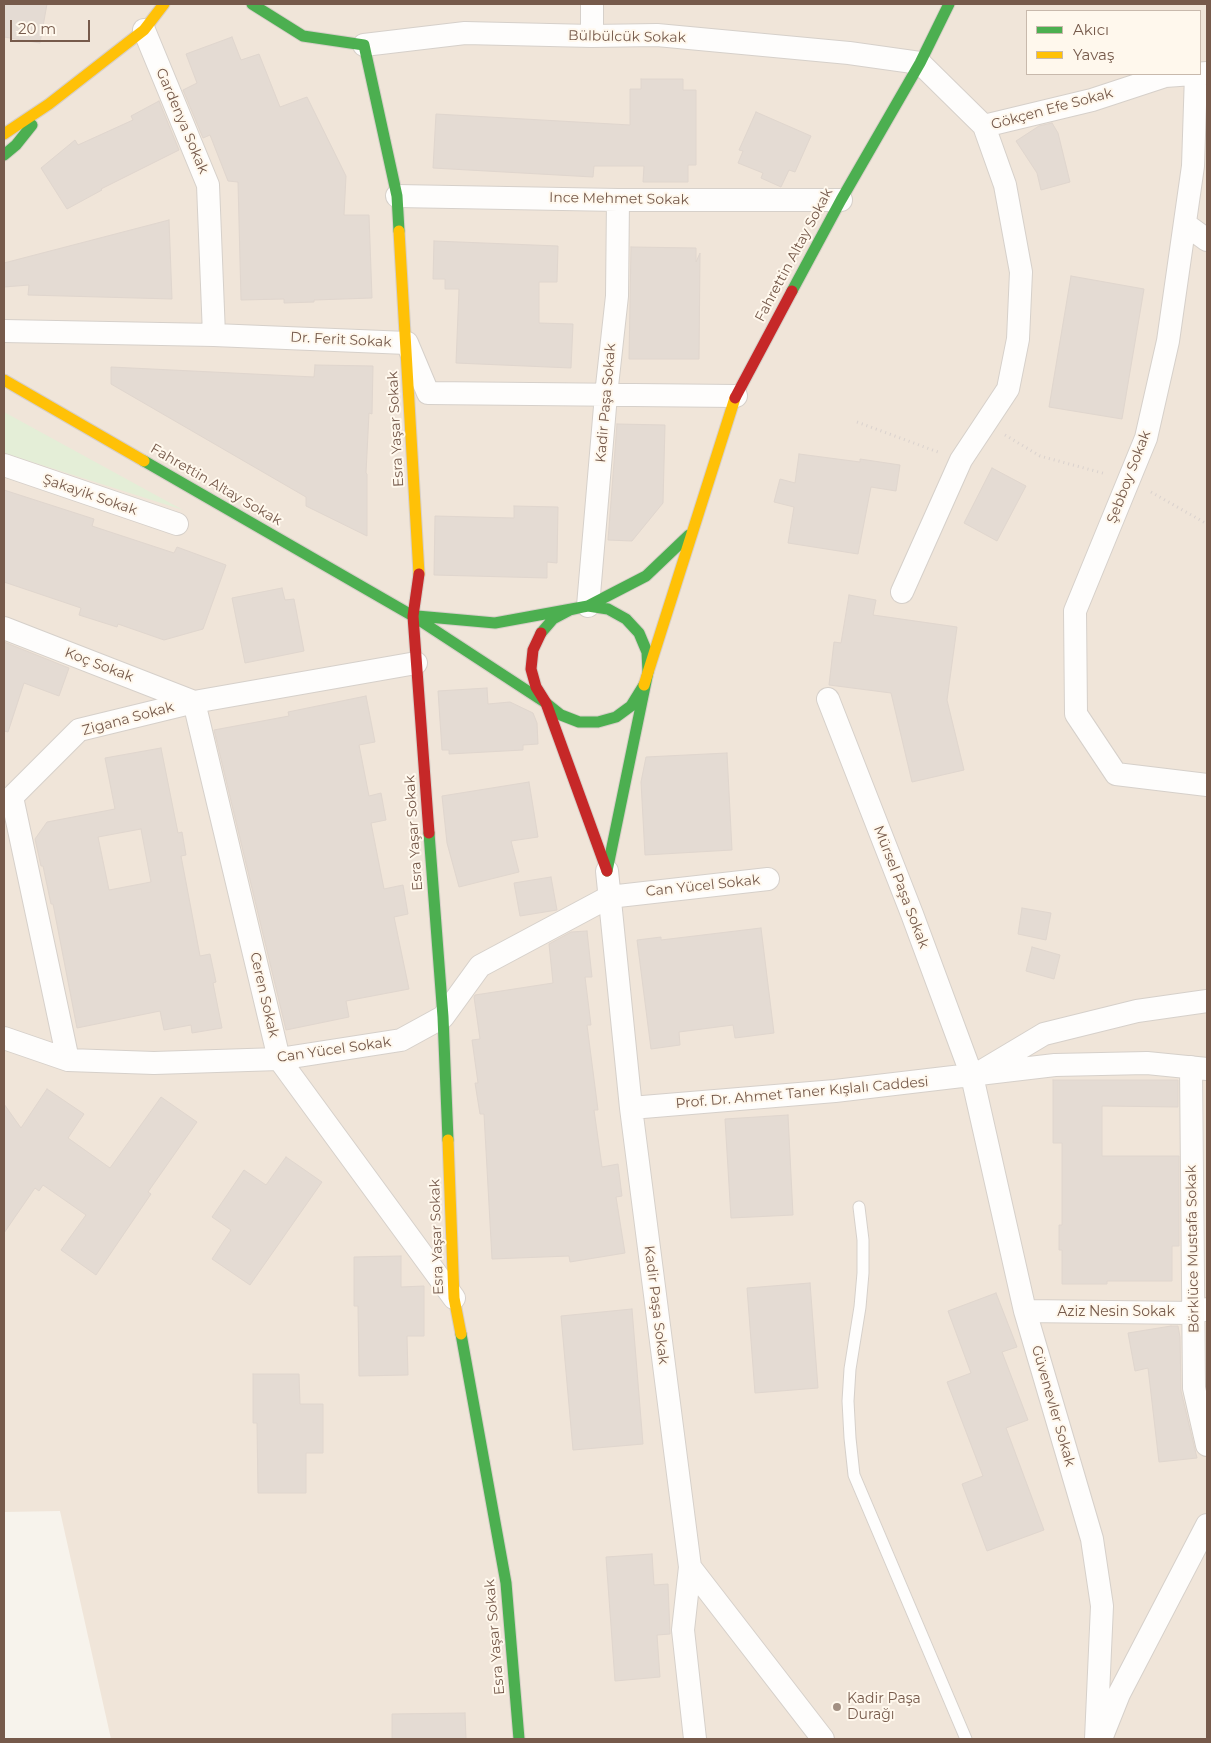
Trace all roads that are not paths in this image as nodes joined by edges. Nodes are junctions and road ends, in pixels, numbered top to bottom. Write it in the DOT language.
graph roads {
  1 [pos="164,4"];
  2 [pos="252,4"];
  3 [pos="592,4"];
  4 [pos="949,4"];
  5 [pos="144,30"];
  6 [pos="592,36"];
  7 [pos="364,45"];
  8 [pos="920,63"];
  9 [pos="1180,75"];
  10 [pos="1196,75"];
  11 [pos="49,104"];
  12 [pos="984,126"];
  13 [pos="4,134"];
  14 [pos="4,155"];
  15 [pos="397,196"];
  16 [pos="618,200"];
  17 [pos="841,200"];
  18 [pos="1185,224"];
  19 [pos="1207,240"];
  20 [pos="4,331"];
  21 [pos="214,335"];
  22 [pos="407,344"];
  23 [pos="4,380"];
  24 [pos="606,395"];
  25 [pos="736,396"];
  26 [pos="4,465"];
  27 [pos="177,524"];
  28 [pos="692,532"];
  29 [pos="902,592"];
  30 [pos="588,606"];
  31 [pos="413,616"];
  32 [pos="4,628"];
  33 [pos="416,663"];
  34 [pos="648,672"];
  35 [pos="828,699"];
  36 [pos="194,702"];
  37 [pos="546,703"];
  38 [pos="1207,785"];
  39 [pos="6,801"];
  40 [pos="607,871"];
  41 [pos="768,879"];
  42 [pos="610,896"];
  43 [pos="1207,1001"];
  44 [pos="443,1017"];
  45 [pos="4,1038"];
  46 [pos="279,1059"];
  47 [pos="68,1060"];
  48 [pos="1199,1068"];
  49 [pos="972,1076"];
  50 [pos="631,1108"];
  51 [pos="859,1207"];
  52 [pos="454,1298"];
  53 [pos="1025,1311"];
  54 [pos="1201,1311"];
  55 [pos="1207,1445"];
  56 [pos="1207,1525"];
  57 [pos="690,1567"];
  58 [pos="519,1739"];
  59 [pos="695,1739"];
  60 [pos="823,1739"];
  61 [pos="966,1739"];
  62 [pos="1096,1739"];
  63 [pos="1101,1739"];
  1 -- 5 [label="street"];
  2 -- 7 [label="street"];
  3 -- 6 [label="street"];
  4 -- 8 [label="street, Fahrettin Altay Sokak"];
  5 -- 11 [label="street"];
  5 -- 21 [label="street, Gardenya Sokak"];
  6 -- 7 [label="street, Bülbülcük Sokak"];
  6 -- 8 [label="street, Bülbülcük Sokak"];
  7 -- 15 [label="street, Esra Yaşar Sokak"];
  8 -- 12 [label="street, Gökçen Efe Sokak"];
  8 -- 17 [label="street, Fahrettin Altay Sokak"];
  9 -- 12 [label="street, Gökçen Efe Sokak"];
  10 -- 18 [label="street, Şebboy Sokak"];
  11 -- 13 [label="street"];
  11 -- 14 [label="street"];
  12 -- 29 [label="street"];
  15 -- 16 [label="street, Ince Mehmet Sokak"];
  15 -- 22 [label="street, Esra Yaşar Sokak"];
  16 -- 17 [label="street, Ince Mehmet Sokak"];
  16 -- 24 [label="street, Kadir Paşa Sokak"];
  17 -- 25 [label="street, Fahrettin Altay Sokak"];
  18 -- 19 [label="street"];
  18 -- 38 [label="street, Şebboy Sokak"];
  20 -- 21 [label="street, Dr. Ferit Sokak"];
  21 -- 22 [label="street, Dr. Ferit Sokak"];
  22 -- 24 [label="street, Dr. Ferit Sokak"];
  22 -- 31 [label="street, Esra Yaşar Sokak"];
  23 -- 31 [label="street, Fahrettin Altay Sokak"];
  24 -- 25 [label="street, Dr. Ferit Sokak"];
  24 -- 30 [label="street, Kadir Paşa Sokak"];
  25 -- 28 [label="street, Fahrettin Altay Sokak"];
  26 -- 27 [label="street, Şakayik Sokak"];
  28 -- 30 [label="street"];
  28 -- 34 [label="street, Fahrettin Altay Sokak"];
  30 -- 31 [label="street"];
  30 -- 34 [label="street"];
  30 -- 37 [label="street"];
  31 -- 33 [label="street, Esra Yaşar Sokak"];
  31 -- 37 [label="street, Fahrettin Altay Sokak"];
  32 -- 36 [label="street, Koç Sokak"];
  33 -- 36 [label="street, Zigana Sokak"];
  33 -- 44 [label="street, Esra Yaşar Sokak"];
  34 -- 37 [label="street"];
  34 -- 40 [label="street, Kadir Paşa Sokak"];
  35 -- 49 [label="street, Mürsel Paşa Sokak"];
  36 -- 39 [label="street, Zigana Sokak"];
  36 -- 46 [label="street, Ceren Sokak"];
  37 -- 40 [label="street, Kadir Paşa Sokak"];
  39 -- 47 [label="street, Zigana Sokak"];
  40 -- 42 [label="street, Kadir Paşa Sokak"];
  41 -- 42 [label="street, Can Yücel Sokak"];
  42 -- 44 [label="street, Can Yücel Sokak"];
  42 -- 50 [label="street, Kadir Paşa Sokak"];
  43 -- 49 [label="street, Prof. Dr. Ahmet Taner Kışlalı Caddesi"];
  44 -- 46 [label="street, Can Yücel Sokak"];
  44 -- 52 [label="street, Esra Yaşar Sokak"];
  45 -- 47 [label="street, Can Yücel Sokak"];
  46 -- 47 [label="street, Can Yücel Sokak"];
  46 -- 52 [label="street, Ceren Sokak"];
  48 -- 49 [label="street, Prof. Dr. Ahmet Taner Kışlalı Caddesi"];
  48 -- 54 [label="street, Börklüce Mustafa Sokak"];
  49 -- 50 [label="street, Prof. Dr. Ahmet Taner Kışlalı Caddesi"];
  49 -- 53 [label="street, Güvenevler Sokak"];
  50 -- 57 [label="street, Kadir Paşa Sokak"];
  51 -- 61 [label="lane"];
  52 -- 58 [label="street, Esra Yaşar Sokak"];
  53 -- 54 [label="street, Aziz Nesin Sokak"];
  53 -- 62 [label="street, Güvenevler Sokak"];
  54 -- 55 [label="street, Börklüce Mustafa Sokak"];
  56 -- 63 [label="street"];
  57 -- 59 [label="street, Kadir Paşa Sokak"];
  57 -- 60 [label="street"];
}
